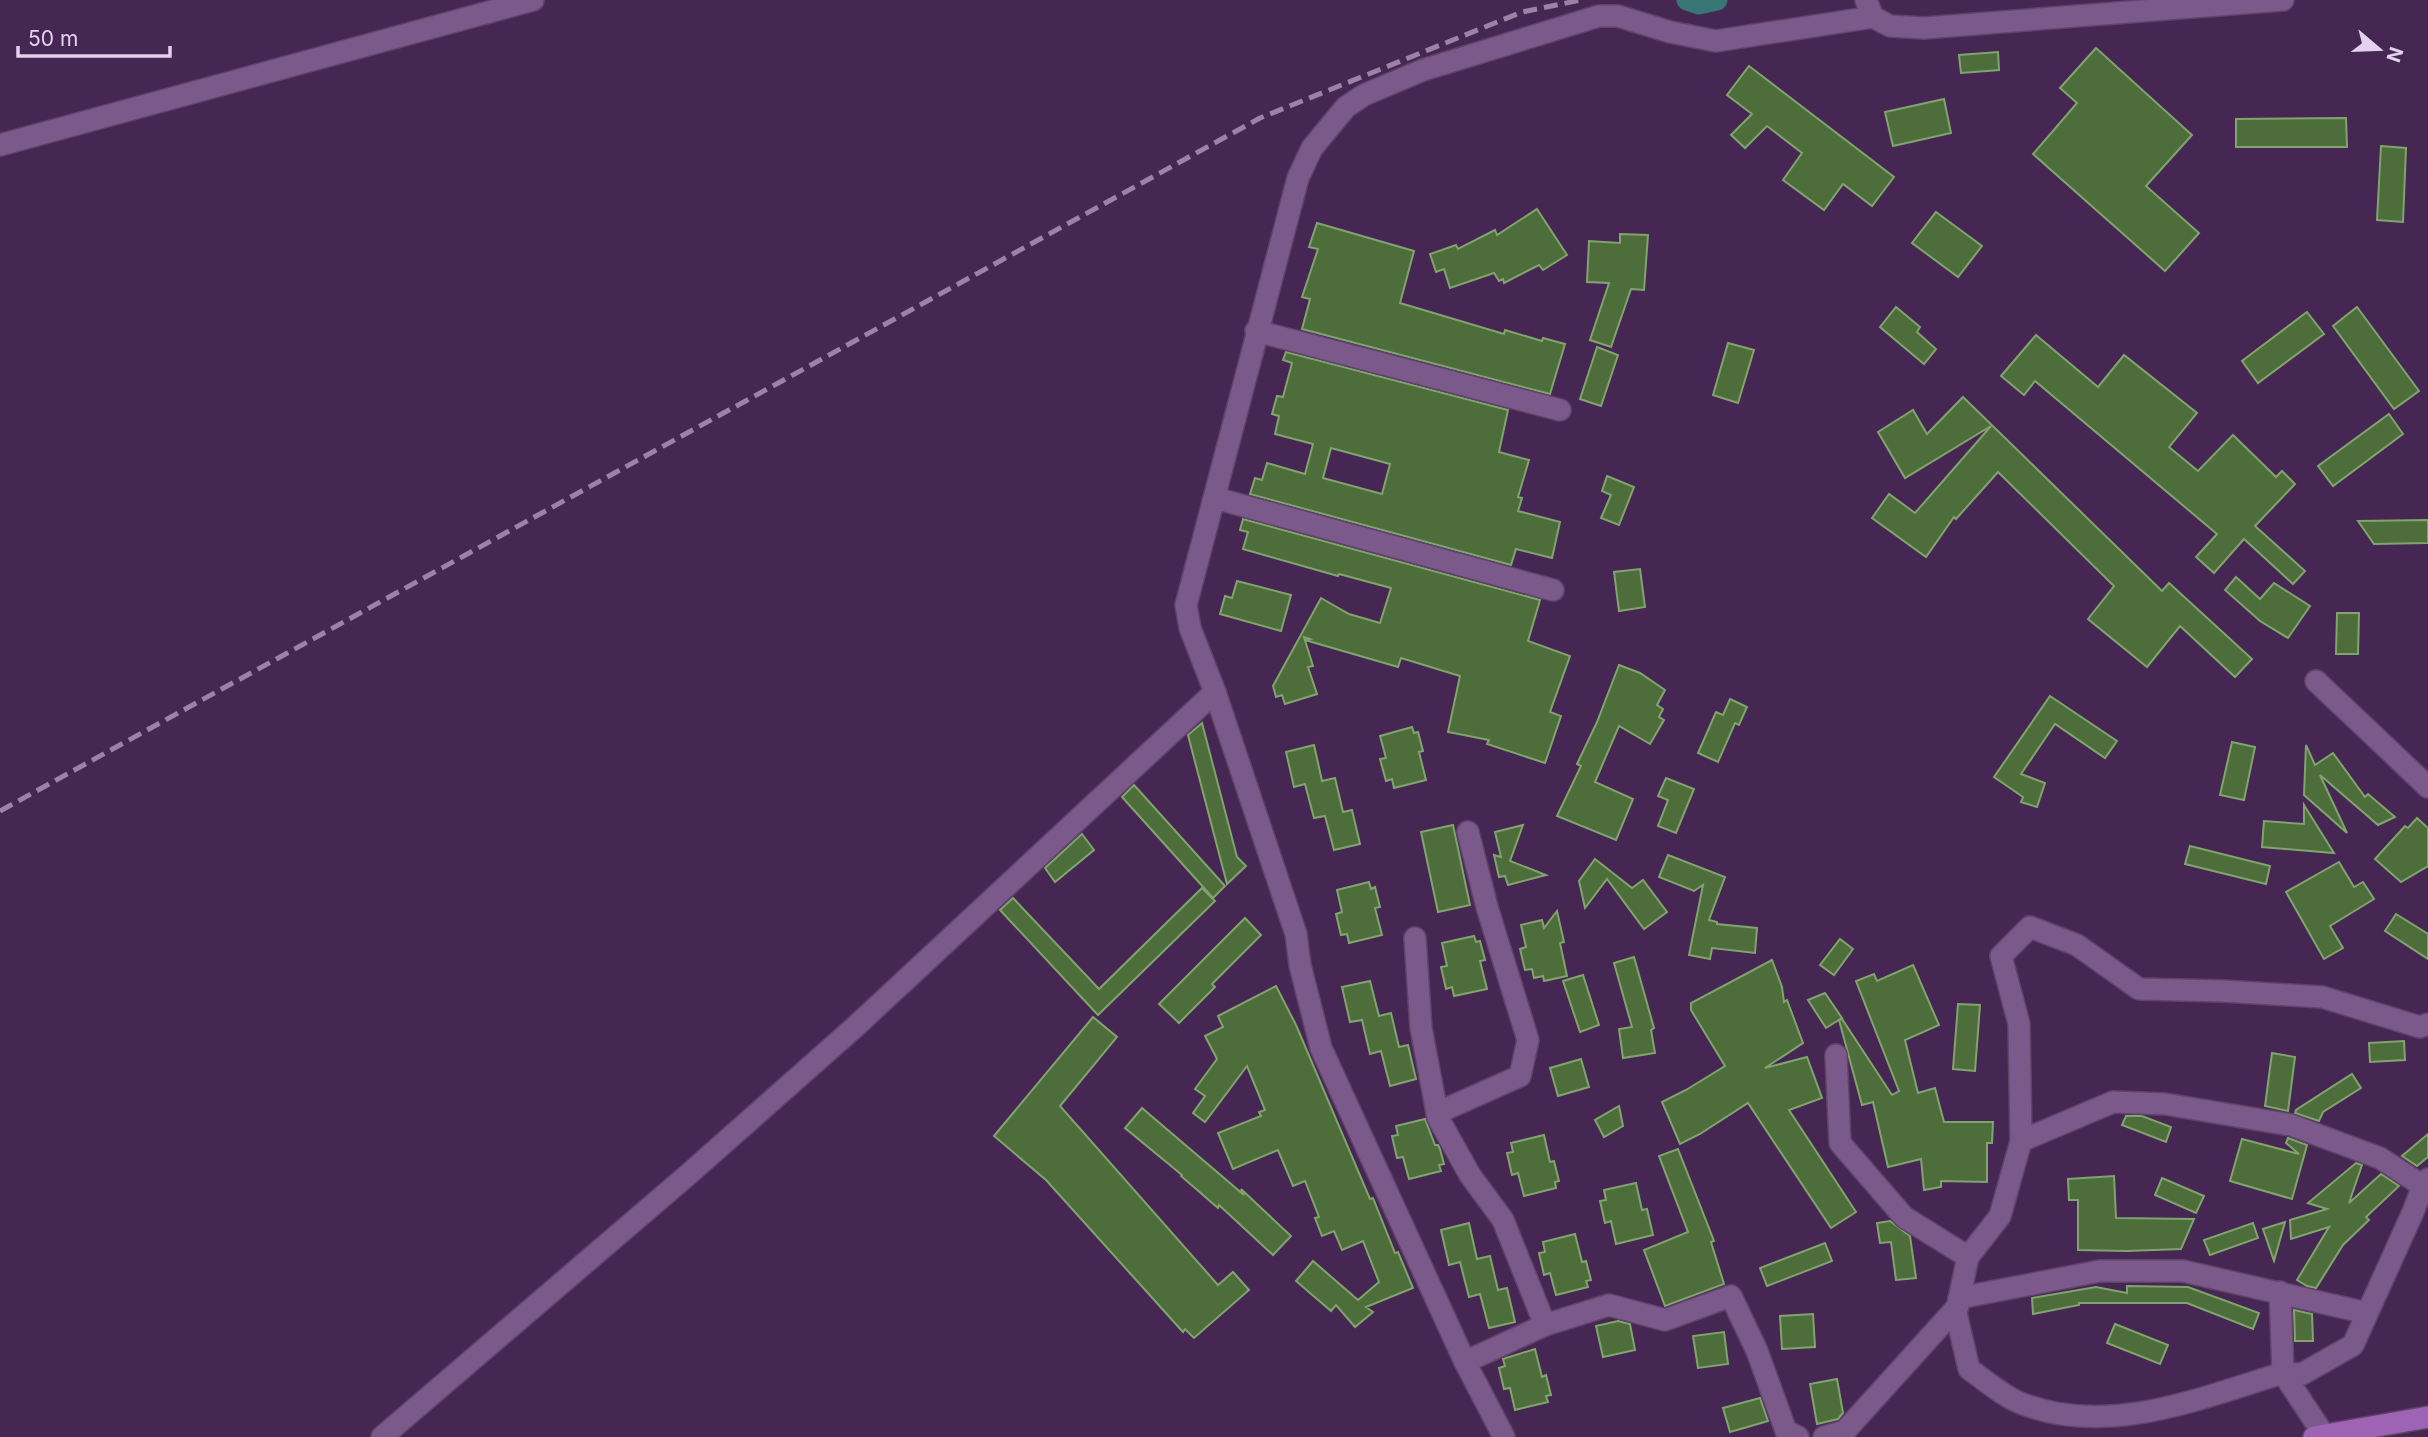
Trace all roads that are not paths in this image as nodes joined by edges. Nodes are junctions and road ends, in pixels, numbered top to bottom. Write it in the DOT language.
graph roads {
  1 [pos="533,0"];
  2 [pos="2283,0"];
  3 [pos="1870,8"];
  4 [pos="0,145"];
  5 [pos="1256,331"];
  6 [pos="1560,410"];
  7 [pos="1215,498"];
  8 [pos="1553,590"];
  9 [pos="2316,681"];
  10 [pos="1215,692"];
  11 [pos="2428,787"];
  12 [pos="1468,832"];
  13 [pos="1415,938"];
  14 [pos="2428,1024"];
  15 [pos="1836,1055"];
  16 [pos="1437,1113"];
  17 [pos="2021,1141"];
  18 [pos="2425,1182"];
  19 [pos="1968,1257"];
  20 [pos="2280,1292"];
  21 [pos="1958,1302"];
  22 [pos="2367,1313"];
  23 [pos="1545,1325"];
  24 [pos="1465,1362"];
  25 [pos="2283,1373"];
  26 [pos="2428,1417"];
  27 [pos="2319,1436"];
  28 [pos="382,1437"];
  29 [pos="1504,1437"];
  30 [pos="1798,1437"];
  31 [pos="1824,1437"];
  1 -- 4 [label="street"];
  2 -- 3 [label="street"];
  3 -- 5 [label="street"];
  5 -- 6 [label="street"];
  5 -- 7 [label="street"];
  7 -- 8 [label="street"];
  7 -- 10 [label="street"];
  9 -- 11 [label="street"];
  10 -- 24 [label="street"];
  10 -- 28 [label="street"];
  12 -- 16 [label="street"];
  13 -- 16 [label="street"];
  14 -- 17 [label="street"];
  15 -- 19 [label="street"];
  16 -- 23 [label="street"];
  17 -- 18 [label="street"];
  17 -- 19 [label="street"];
  18 -- 22 [label="street"];
  19 -- 21 [label="street"];
  20 -- 21 [label="street"];
  20 -- 22 [label="street"];
  20 -- 25 [label="street"];
  21 -- 25 [label="street"];
  21 -- 31 [label="street"];
  22 -- 25 [label="street"];
  23 -- 24 [label="street"];
  23 -- 30 [label="street"];
  24 -- 29 [label="street"];
  25 -- 27 [label="street"];
  26 -- 27 [label="main road"];
}
